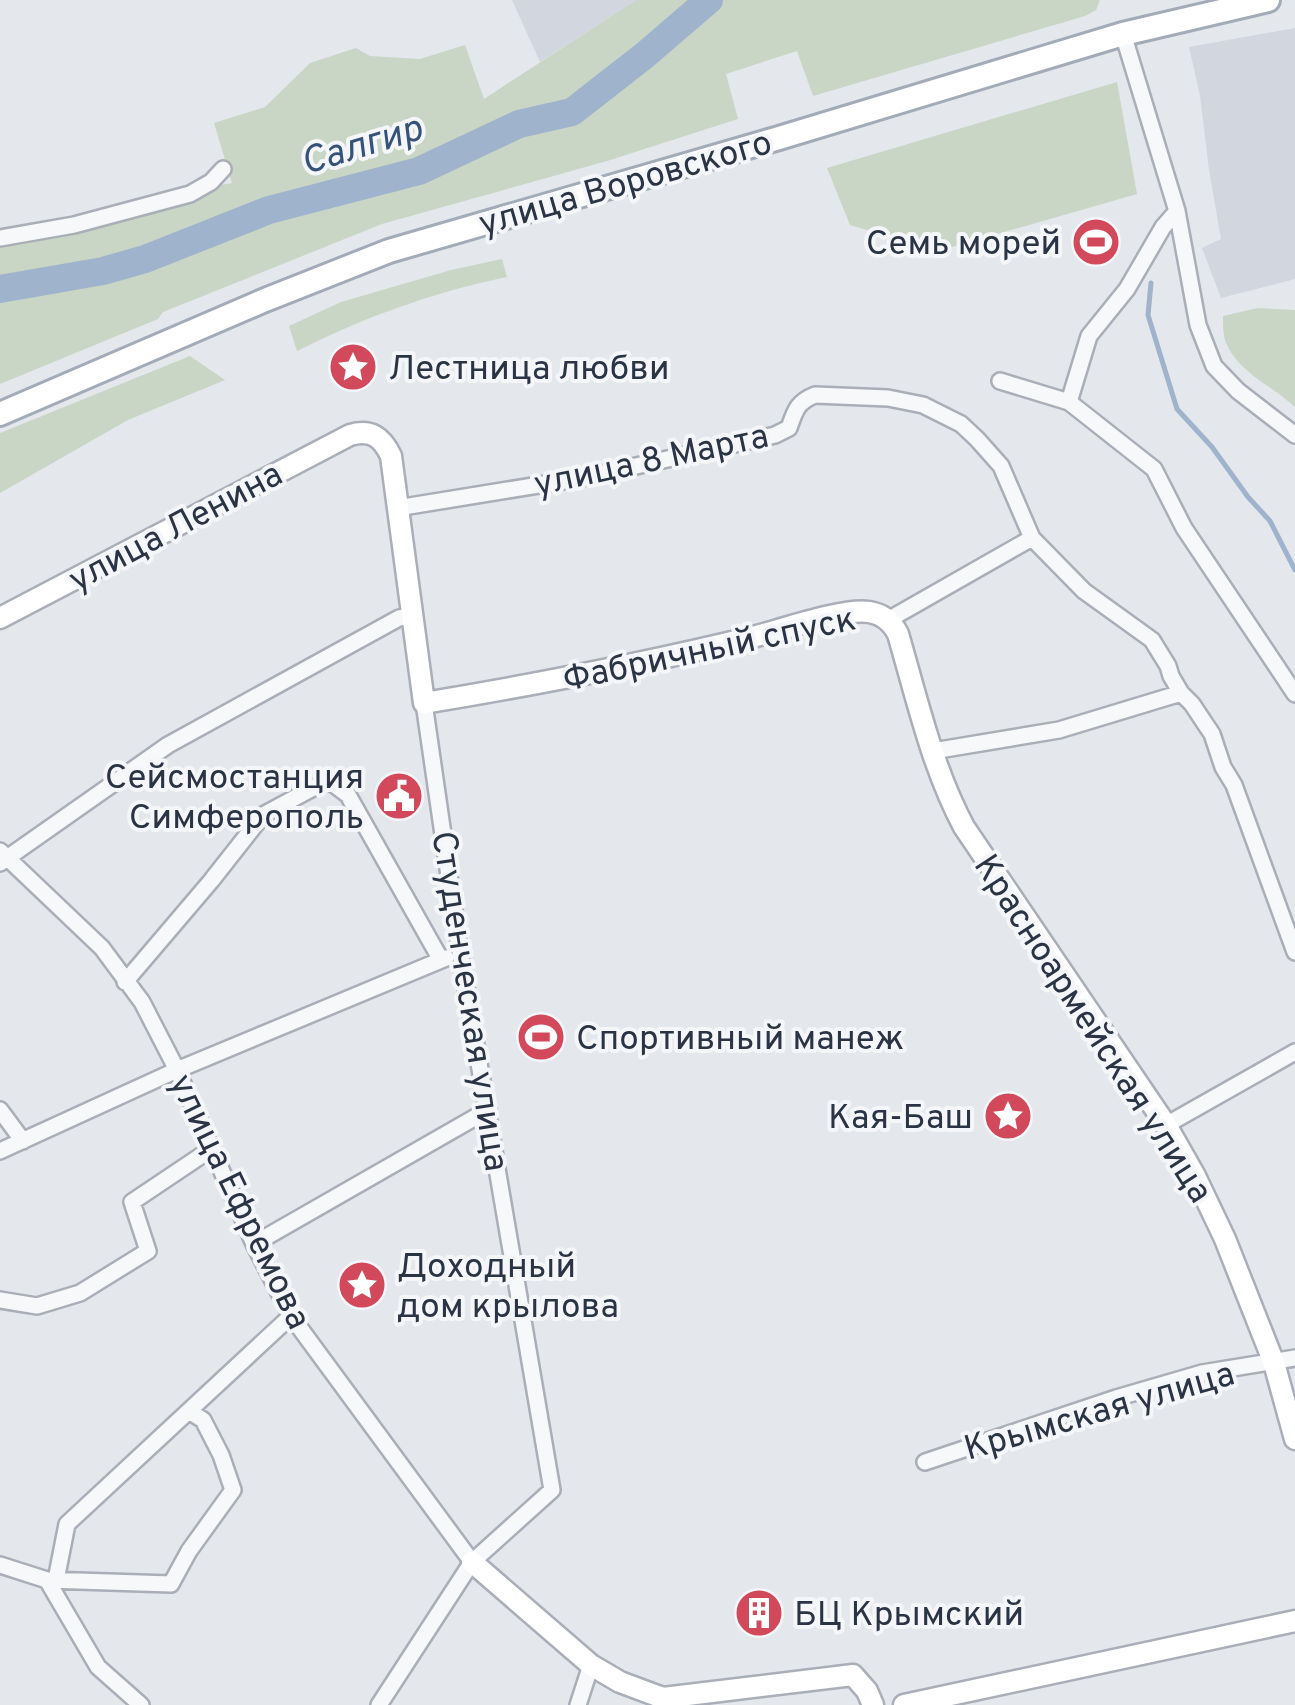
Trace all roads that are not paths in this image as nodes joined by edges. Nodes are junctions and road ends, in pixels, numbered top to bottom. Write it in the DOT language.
graph roads {
  1 [pos="1268,0"];
  2 [pos="1123,34"];
  3 [pos="224,168"];
  4 [pos="1177,211"];
  5 [pos="0,238"];
  6 [pos="1000,381"];
  7 [pos="1069,402"];
  8 [pos="0,414"];
  9 [pos="350,435"];
  10 [pos="1295,435"];
  11 [pos="397,508"];
  12 [pos="1032,538"];
  13 [pos="411,616"];
  14 [pos="0,618"];
  15 [pos="888,620"];
  16 [pos="1181,693"];
  17 [pos="1295,694"];
  18 [pos="424,703"];
  19 [pos="932,752"];
  20 [pos="2,857"];
  21 [pos="460,952"];
  22 [pos="1295,952"];
  23 [pos="441,960"];
  24 [pos="126,982"];
  25 [pos="1295,1052"];
  26 [pos="177,1070"];
  27 [pos="0,1110"];
  28 [pos="488,1110"];
  29 [pos="1166,1125"];
  30 [pos="23,1141"];
  31 [pos="211,1148"];
  32 [pos="0,1151"];
  33 [pos="254,1244"];
  34 [pos="0,1300"];
  35 [pos="292,1316"];
  36 [pos="1284,1360"];
  37 [pos="189,1411"];
  38 [pos="1295,1439"];
  39 [pos="925,1462"];
  40 [pos="472,1562"];
  41 [pos="0,1565"];
  42 [pos="52,1580"];
  43 [pos="1295,1621"];
  44 [pos="592,1666"];
  45 [pos="666,1701"];
  46 [pos="141,1705"];
  47 [pos="379,1705"];
  48 [pos="578,1705"];
  49 [pos="872,1705"];
  50 [pos="904,1705"];
  1 -- 2 [label="main road, улица Воровского"];
  2 -- 4 [label="street"];
  2 -- 8 [label="main road, улица Воровского"];
  3 -- 5 [label="street"];
  4 -- 7 [label="street"];
  4 -- 10 [label="street"];
  6 -- 7 [label="street"];
  7 -- 17 [label="street"];
  9 -- 11 [label="main road, Студенческая улица"];
  9 -- 14 [label="main road, улица Ленина"];
  11 -- 12 [label="street, улица 8 Марта"];
  11 -- 13 [label="main road, Студенческая улица"];
  12 -- 15 [label="street, Фабричный спуск"];
  12 -- 16 [label="street, улица 8 Марта"];
  13 -- 18 [label="main road, Студенческая улица"];
  13 -- 20 [label="street"];
  15 -- 18 [label="main road, Фабричный спуск"];
  15 -- 19 [label="main road, Красноармейская улица"];
  16 -- 19 [label="street"];
  16 -- 22 [label="street, улица 8 Марта"];
  18 -- 21 [label="street, Студенческая улица"];
  19 -- 29 [label="main road, Красноармейская улица"];
  20 -- 24 [label="street, улица Ефремова"];
  21 -- 23 [label="street"];
  21 -- 28 [label="street, Студенческая улица"];
  23 -- 24 [label="street"];
  23 -- 26 [label="street"];
  24 -- 26 [label="street, улица Ефремова"];
  25 -- 29 [label="street"];
  26 -- 30 [label="street"];
  26 -- 31 [label="street, улица Ефремова"];
  27 -- 30 [label="street"];
  28 -- 33 [label="street"];
  28 -- 40 [label="street, Студенческая улица"];
  29 -- 36 [label="main road, Красноармейская улица"];
  30 -- 32 [label="street"];
  31 -- 33 [label="street, улица Ефремова"];
  31 -- 34 [label="street"];
  33 -- 35 [label="street, улица Ефремова"];
  35 -- 37 [label="street"];
  35 -- 40 [label="street, улица Ефремова"];
  36 -- 38 [label="main road, Красноармейская улица"];
  36 -- 39 [label="street, Крымская улица"];
  37 -- 42 [label="street"];
  37 -- 42 [label="street"];
  40 -- 44 [label="main road"];
  40 -- 47 [label="street"];
  41 -- 42 [label="street"];
  42 -- 46 [label="street"];
  43 -- 50 [label="main road"];
  44 -- 45 [label="main road"];
  44 -- 48 [label="street"];
  45 -- 49 [label="main road"];
}
